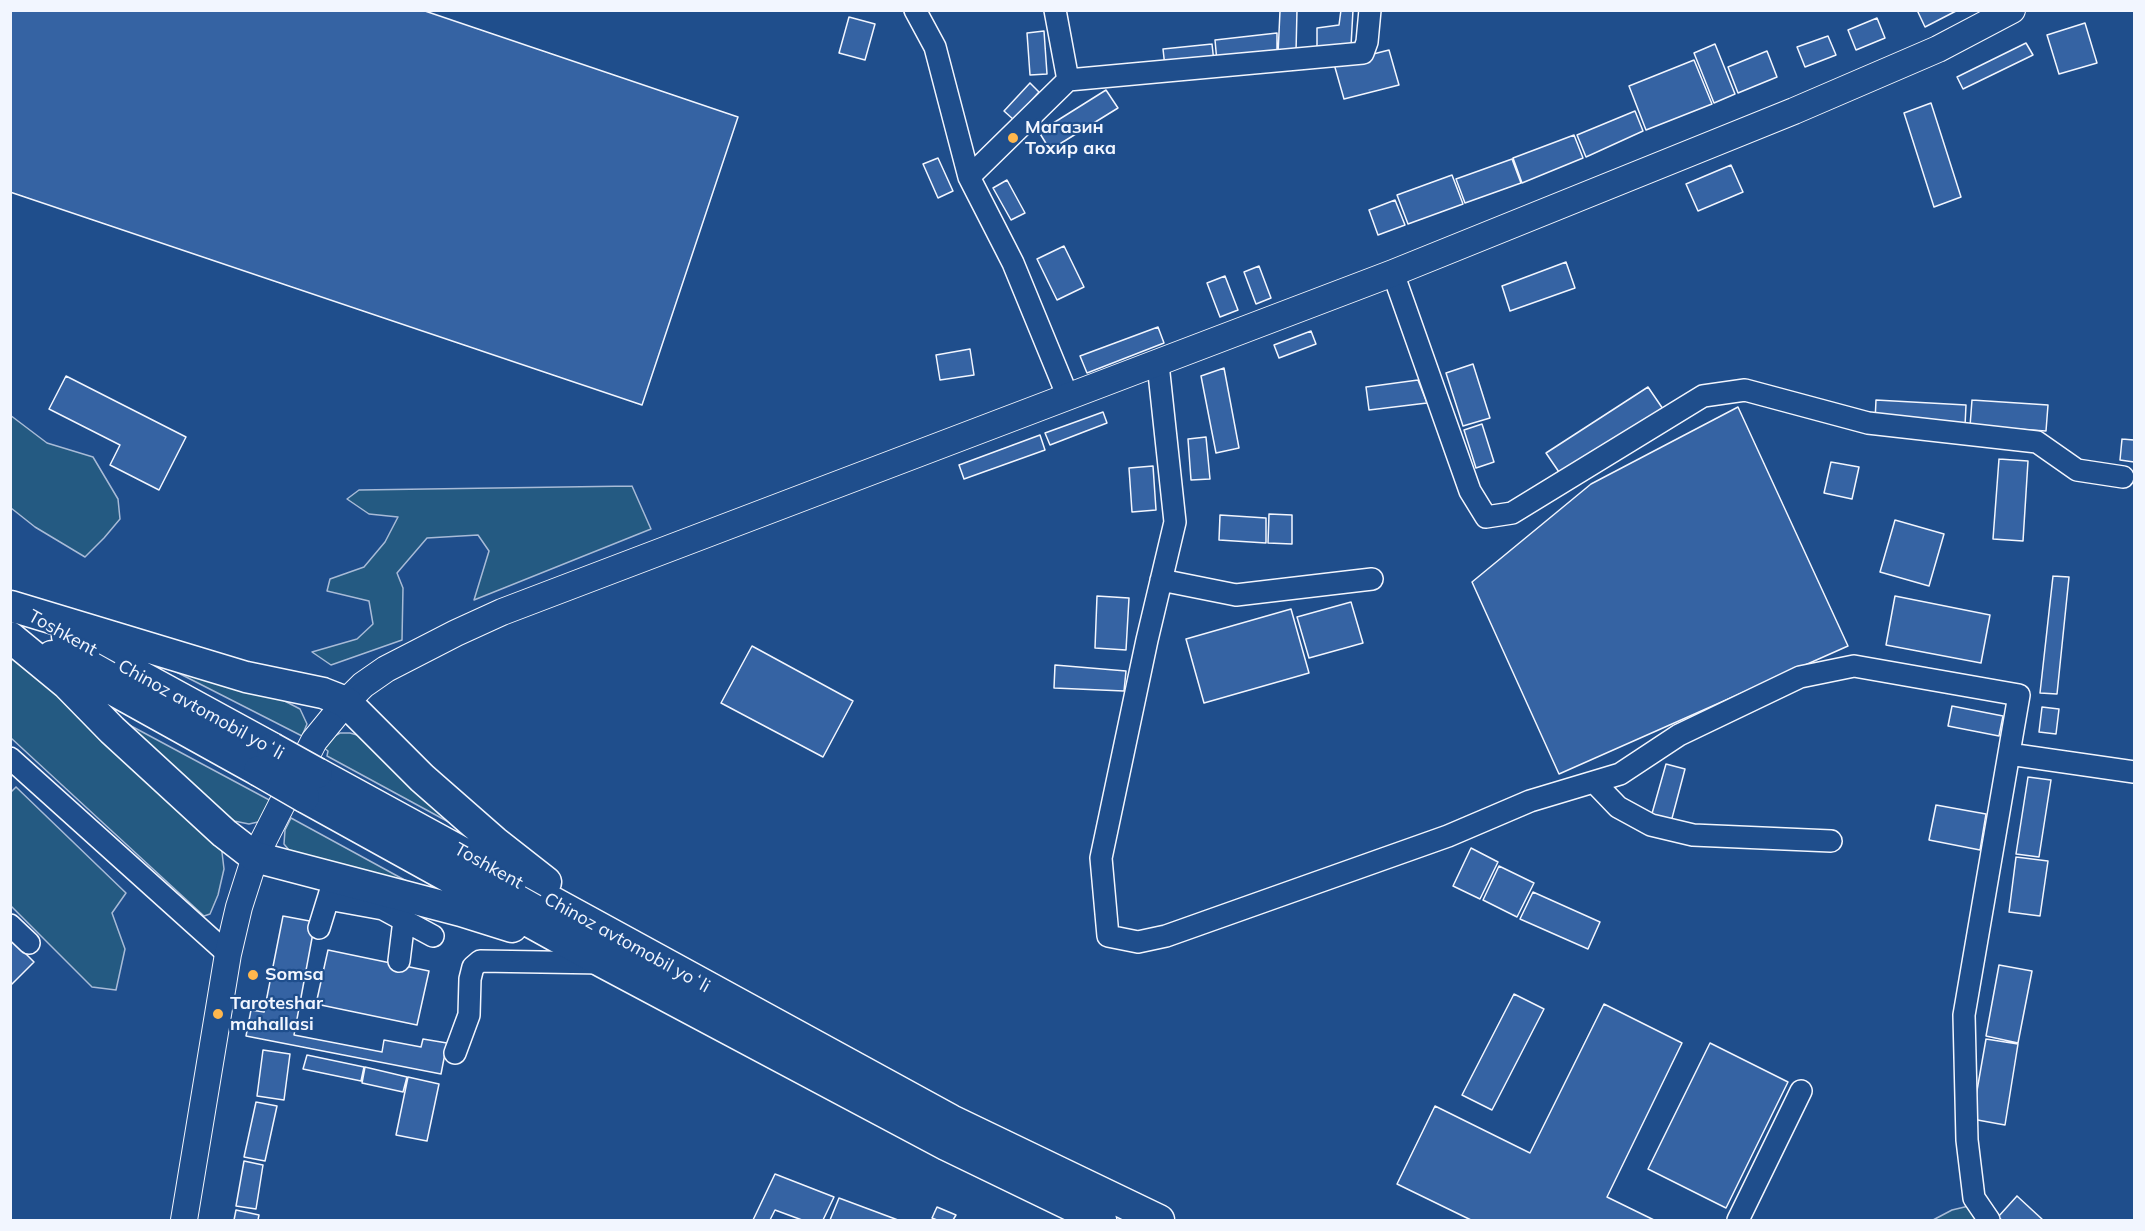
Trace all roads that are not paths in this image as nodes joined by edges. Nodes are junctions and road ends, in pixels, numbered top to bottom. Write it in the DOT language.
graph roads {
  1 [pos="915,10"];
  2 [pos="1055,10"];
  3 [pos="1370,10"];
  4 [pos="2012,10"];
  5 [pos="1068,80"];
  6 [pos="969,177"];
  7 [pos="1393,273"];
  8 [pos="1158,364"];
  9 [pos="1068,397"];
  10 [pos="2123,477"];
  11 [pos="1372,579"];
  12 [pos="1161,580"];
  13 [pos="11,605"];
  14 [pos="10,635"];
  15 [pos="334,698"];
  16 [pos="2009,754"];
  17 [pos="10,758"];
  18 [pos="266,760"];
  19 [pos="2134,772"];
  20 [pos="1594,782"];
  21 [pos="310,784"];
  22 [pos="1831,841"];
  23 [pos="255,857"];
  24 [pos="331,888"];
  25 [pos="386,900"];
  26 [pos="404,920"];
  27 [pos="10,926"];
  28 [pos="319,928"];
  29 [pos="433,936"];
  30 [pos="615,936"];
  31 [pos="29,943"];
  32 [pos="228,954"];
  33 [pos="399,961"];
  34 [pos="604,963"];
  35 [pos="455,1053"];
  36 [pos="1801,1091"];
  37 [pos="184,1221"];
  38 [pos="1101,1221"];
  39 [pos="1160,1221"];
  40 [pos="1738,1221"];
  41 [pos="1989,1221"];
  1 -- 6 [label="street"];
  2 -- 5 [label="street"];
  3 -- 5 [label="street"];
  4 -- 7 [label="main road"];
  5 -- 6 [label="street"];
  6 -- 9 [label="street"];
  7 -- 8 [label="main road"];
  7 -- 10 [label="street"];
  8 -- 9 [label="main road"];
  8 -- 12 [label="street"];
  9 -- 15 [label="main road"];
  11 -- 12 [label="street"];
  12 -- 20 [label="street"];
  13 -- 15 [label="highway"];
  13 -- 18 [label="highway, Toshkent — Chinoz avtomobil yoʻli"];
  14 -- 18 [label="highway, Toshkent — Chinoz avtomobil yoʻli"];
  14 -- 23 [label="highway"];
  15 -- 23 [label="main road"];
  15 -- 30 [label="highway"];
  16 -- 19 [label="street"];
  16 -- 20 [label="street"];
  16 -- 41 [label="street"];
  17 -- 32 [label="street"];
  18 -- 21 [label="highway, Toshkent — Chinoz avtomobil yoʻli, bridge"];
  20 -- 22 [label="street"];
  21 -- 30 [label="highway, Toshkent — Chinoz avtomobil yoʻli"];
  21 -- 34 [label="highway, Toshkent — Chinoz avtomobil yoʻli"];
  23 -- 24 [label="highway"];
  23 -- 32 [label="main road"];
  24 -- 25 [label="highway"];
  24 -- 28 [label="street"];
  25 -- 26 [label="street"];
  25 -- 34 [label="highway"];
  26 -- 29 [label="street"];
  26 -- 33 [label="street"];
  27 -- 31 [label="street"];
  30 -- 39 [label="highway, Toshkent — Chinoz avtomobil yoʻli"];
  32 -- 37 [label="main road"];
  34 -- 35 [label="street"];
  34 -- 38 [label="highway, Toshkent — Chinoz avtomobil yoʻli"];
  36 -- 40 [label="street"];
}
